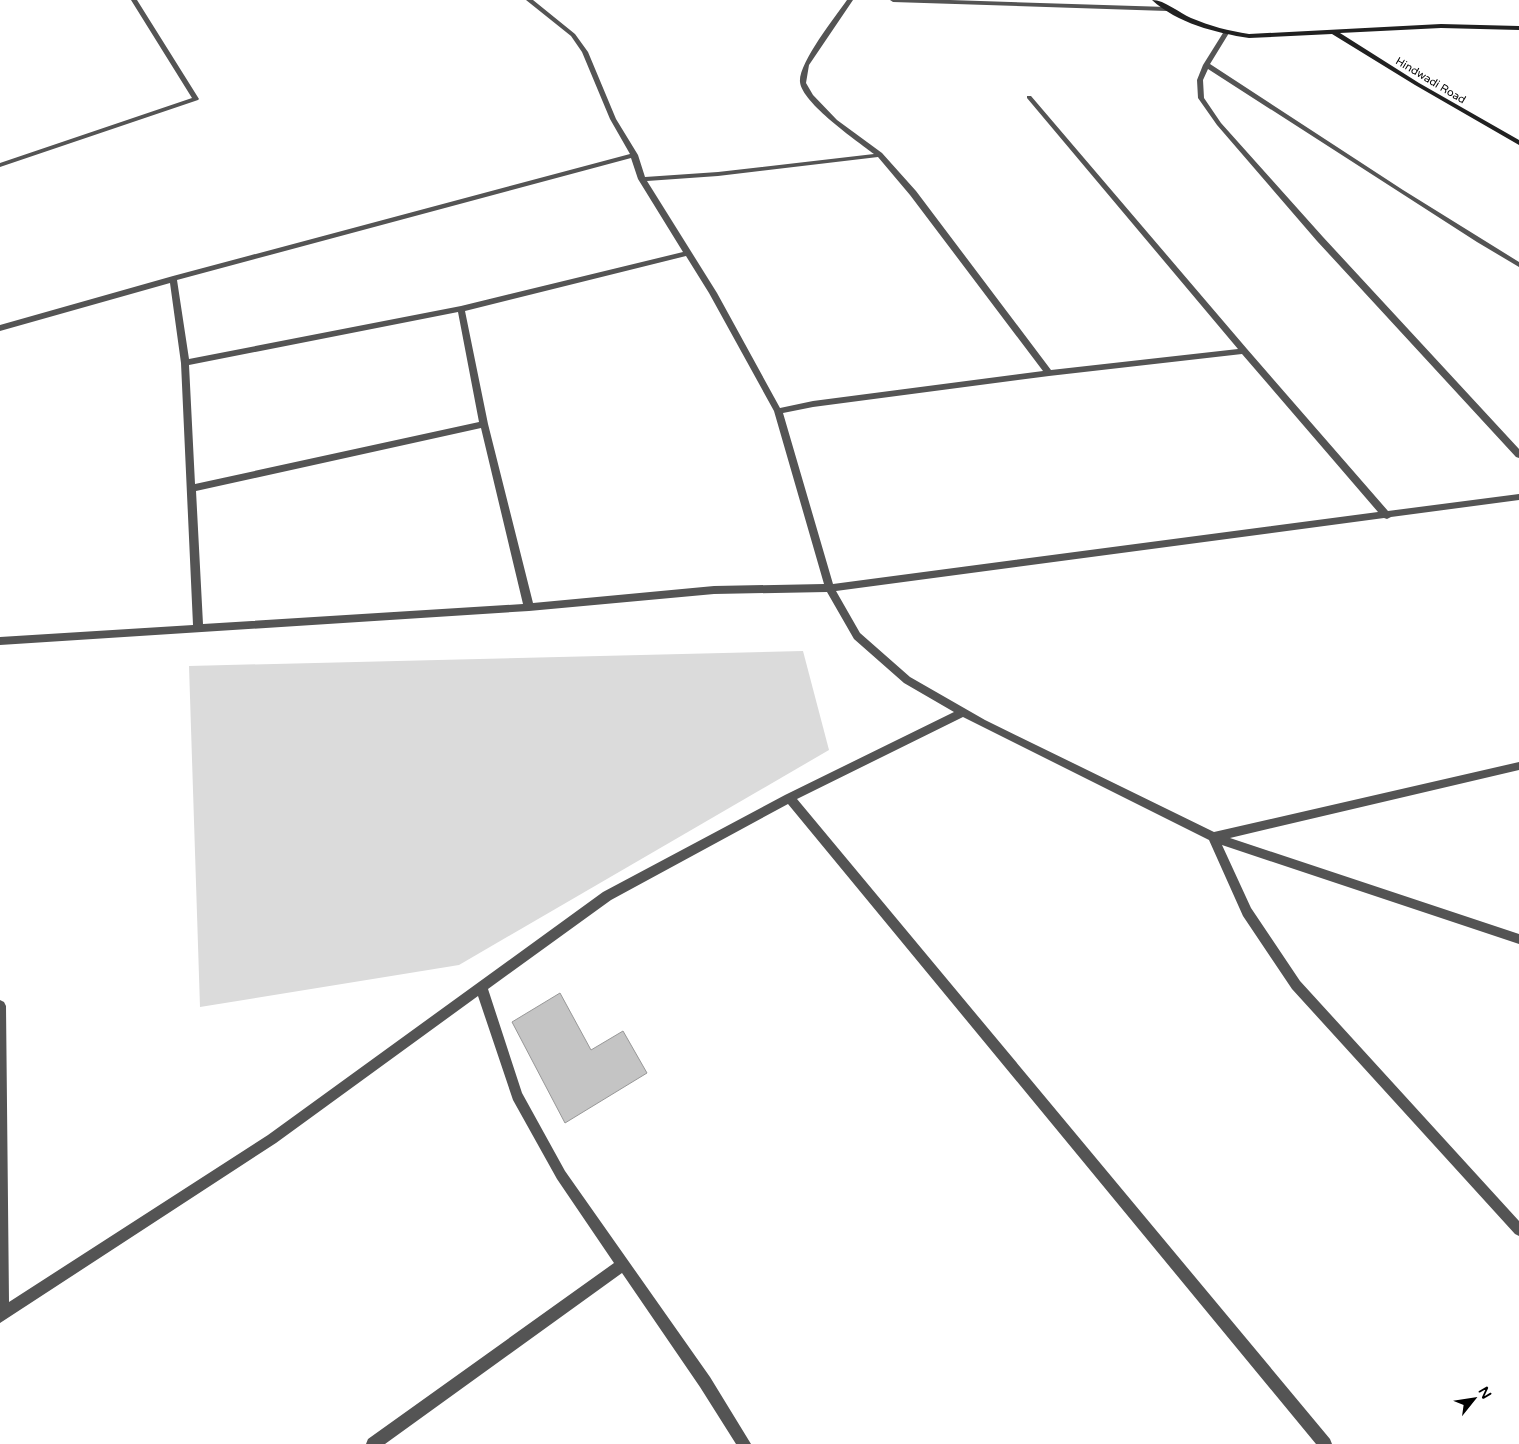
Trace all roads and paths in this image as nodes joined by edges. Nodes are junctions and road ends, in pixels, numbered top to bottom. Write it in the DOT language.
graph roads {
  1 [pos="134,0"];
  2 [pos="529,0"];
  3 [pos="850,0"];
  4 [pos="893,0"];
  5 [pos="1155,0"];
  6 [pos="1168,9"];
  7 [pos="1519,28"];
  8 [pos="1226,33"];
  9 [pos="1335,33"];
  10 [pos="1206,65"];
  11 [pos="1029,97"];
  12 [pos="1519,143"];
  13 [pos="634,155"];
  14 [pos="880,155"];
  15 [pos="0,165"];
  16 [pos="642,179"];
  17 [pos="688,253"];
  18 [pos="1519,265"];
  19 [pos="173,279"];
  20 [pos="461,309"];
  21 [pos="0,328"];
  22 [pos="1244,351"];
  23 [pos="185,363"];
  24 [pos="1049,373"];
  25 [pos="778,411"];
  26 [pos="484,424"];
  27 [pos="1519,455"];
  28 [pos="192,488"];
  29 [pos="1519,497"];
  30 [pos="1387,516"];
  31 [pos="830,588"];
  32 [pos="529,607"];
  33 [pos="198,628"];
  34 [pos="0,641"];
  35 [pos="962,712"];
  36 [pos="1519,766"];
  37 [pos="789,798"];
  38 [pos="1213,837"];
  39 [pos="1519,939"];
  40 [pos="481,988"];
  41 [pos="0,1006"];
  42 [pos="1519,1230"];
  43 [pos="622,1264"];
  44 [pos="2,1315"];
  45 [pos="373,1444"];
  46 [pos="744,1444"];
  47 [pos="1325,1444"];
  1 -- 15 [label="street"];
  2 -- 13 [label="street"];
  3 -- 14 [label="street"];
  4 -- 6 [label="street"];
  5 -- 6 [label="street"];
  6 -- 8 [label="street"];
  7 -- 9 [label="street"];
  8 -- 9 [label="street"];
  8 -- 10 [label="street"];
  9 -- 12 [label="street, Hindwadi Road"];
  10 -- 18 [label="street"];
  10 -- 27 [label="street"];
  11 -- 22 [label="street"];
  13 -- 16 [label="street"];
  13 -- 19 [label="street"];
  14 -- 16 [label="street"];
  14 -- 24 [label="street"];
  16 -- 17 [label="street"];
  17 -- 20 [label="street"];
  17 -- 25 [label="street"];
  19 -- 21 [label="street"];
  19 -- 23 [label="street"];
  20 -- 23 [label="street"];
  20 -- 26 [label="street"];
  22 -- 24 [label="street"];
  22 -- 30 [label="street"];
  23 -- 28 [label="street"];
  24 -- 25 [label="street"];
  25 -- 31 [label="street"];
  26 -- 28 [label="street"];
  26 -- 32 [label="street"];
  28 -- 33 [label="street"];
  29 -- 30 [label="street"];
  30 -- 31 [label="street"];
  31 -- 32 [label="street"];
  31 -- 35 [label="street"];
  32 -- 33 [label="street"];
  33 -- 34 [label="street"];
  35 -- 37 [label="street"];
  35 -- 38 [label="street"];
  36 -- 38 [label="street"];
  37 -- 40 [label="street"];
  37 -- 47 [label="street"];
  38 -- 39 [label="street"];
  38 -- 42 [label="street"];
  40 -- 43 [label="street"];
  40 -- 44 [label="street"];
  41 -- 44 [label="street"];
  43 -- 45 [label="street"];
  43 -- 46 [label="street"];
}
